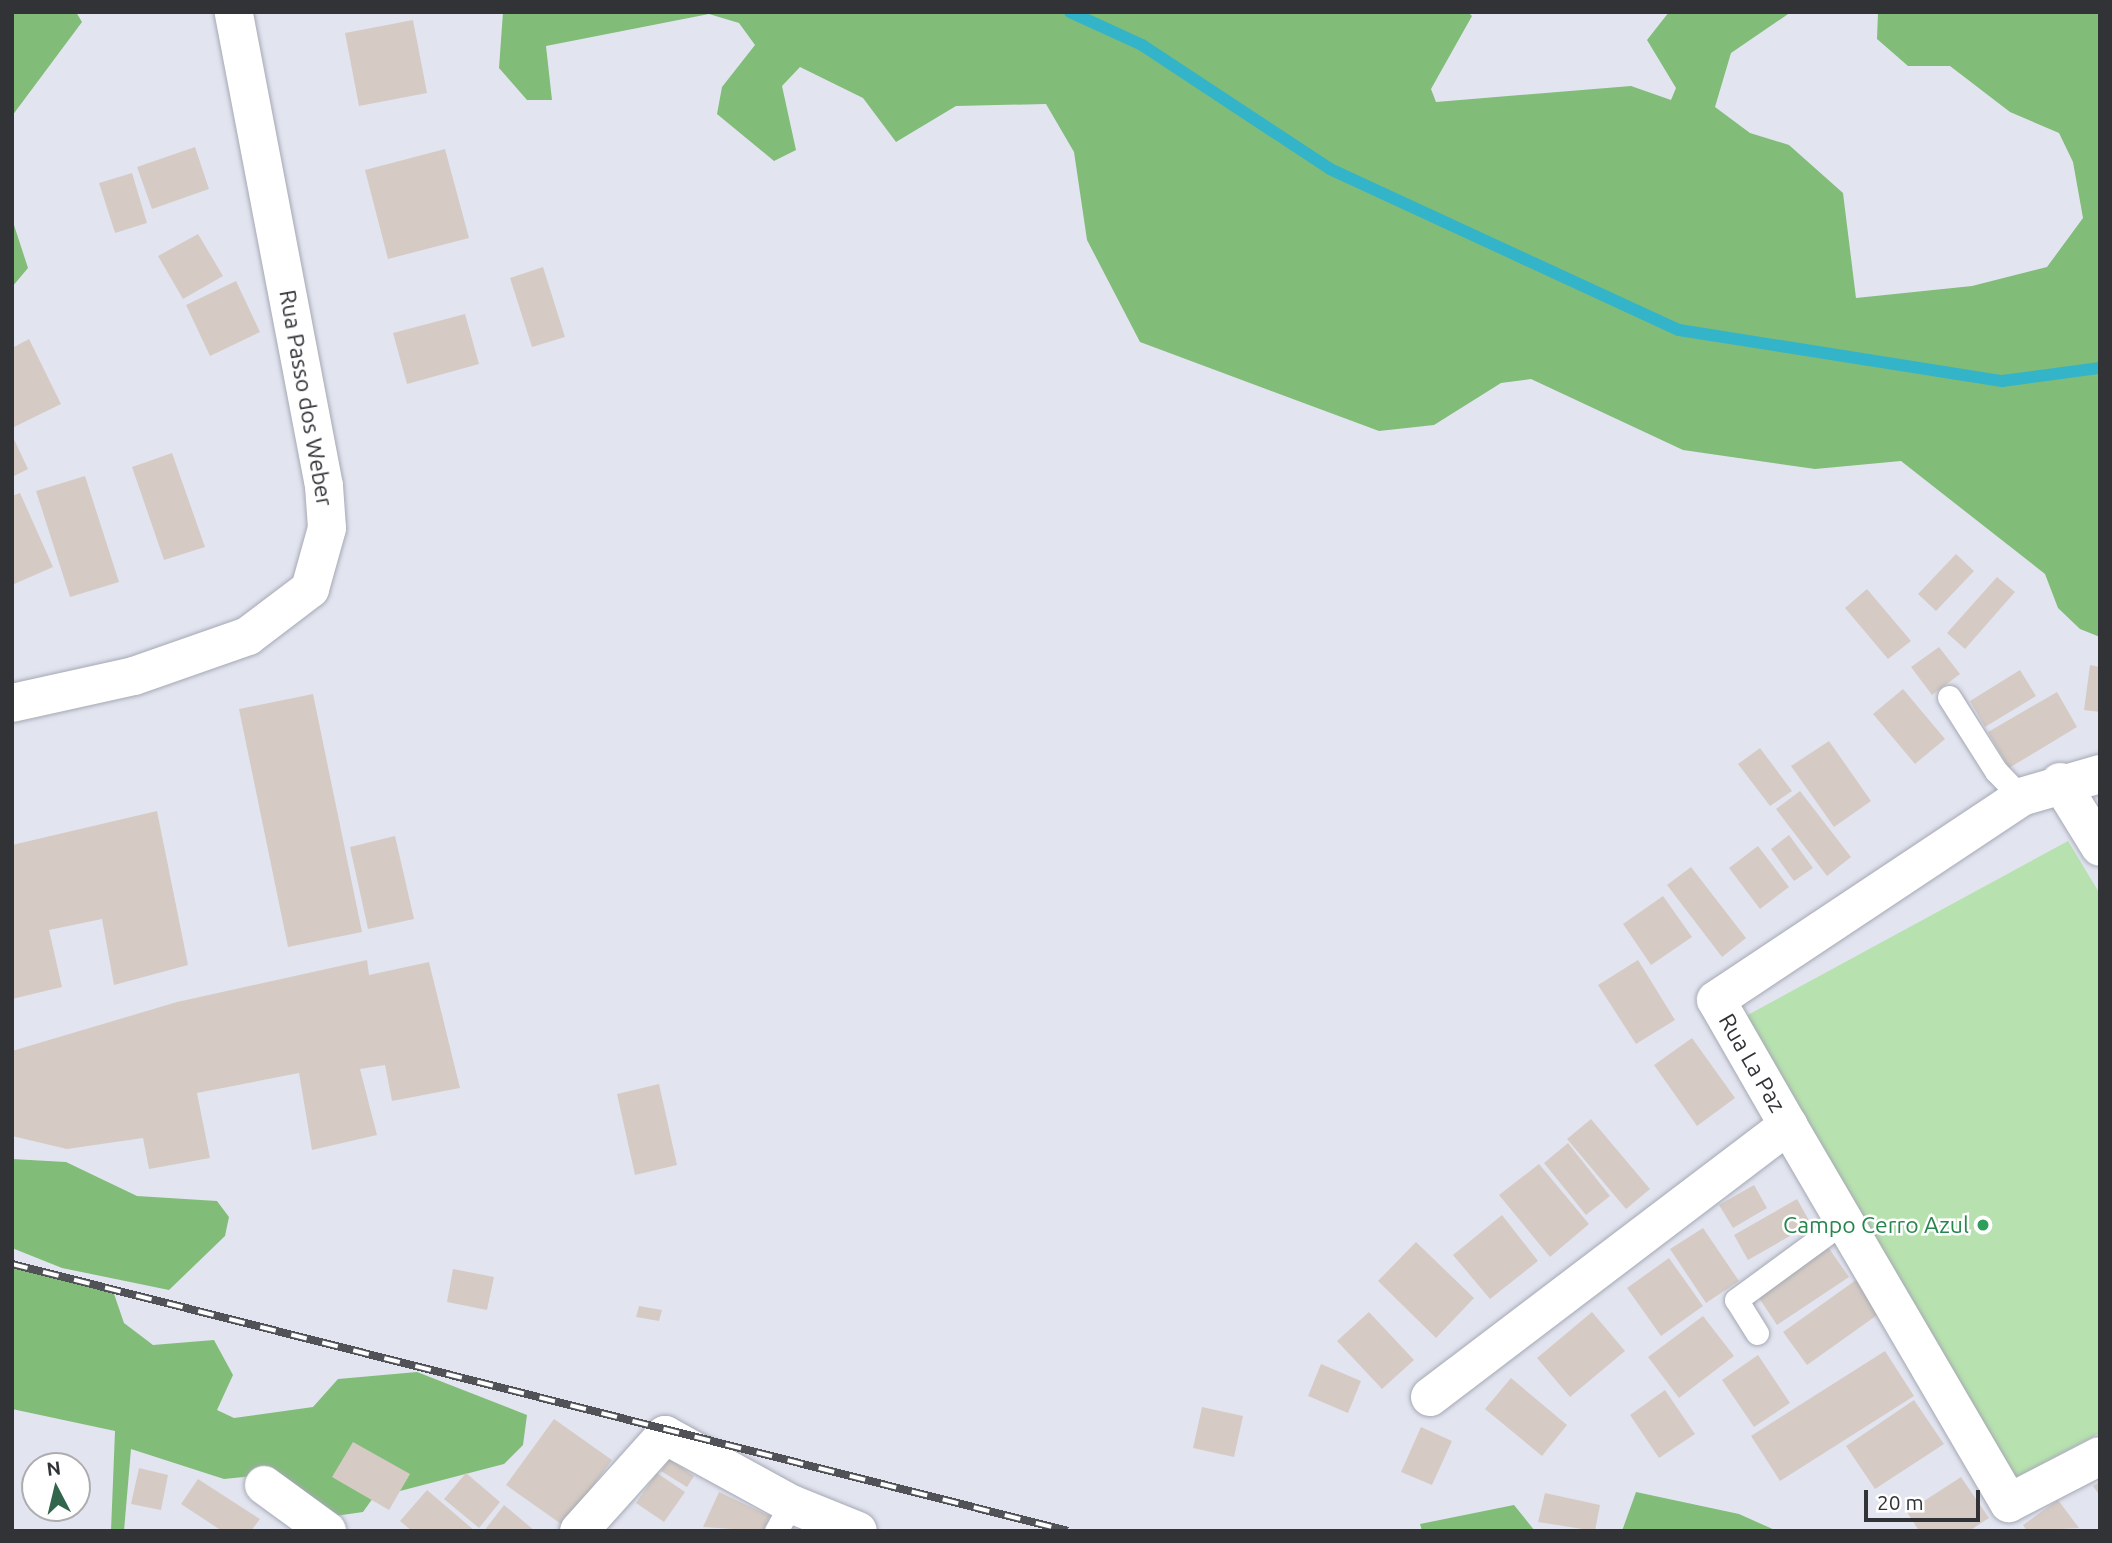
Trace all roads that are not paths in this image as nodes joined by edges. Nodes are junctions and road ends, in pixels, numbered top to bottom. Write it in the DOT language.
graph roads {
  1 [pos="234,12"];
  2 [pos="1949,698"];
  3 [pos="12,703"];
  4 [pos="2100,774"];
  5 [pos="2060,782"];
  6 [pos="2021,797"];
  7 [pos="2100,847"];
  8 [pos="1788,1125"];
  9 [pos="1844,1221"];
  10 [pos="1757,1333"];
  11 [pos="1430,1397"];
  12 [pos="2100,1456"];
  13 [pos="264,1485"];
  14 [pos="783,1517"];
  15 [pos="327,1531"];
  16 [pos="579,1531"];
  17 [pos="858,1531"];
  1 -- 3 [label="street, Rua Passo dos Weber"];
  2 -- 6 [label="lane"];
  4 -- 5 [label="street, Rua La Paz"];
  5 -- 6 [label="street, Rua La Paz"];
  5 -- 7 [label="street"];
  6 -- 8 [label="street, Rua La Paz"];
  8 -- 9 [label="street"];
  8 -- 11 [label="street, Rua La Paz"];
  9 -- 10 [label="lane"];
  9 -- 12 [label="street"];
  13 -- 15 [label="street"];
  14 -- 16 [label="street"];
  14 -- 17 [label="street"];
}
